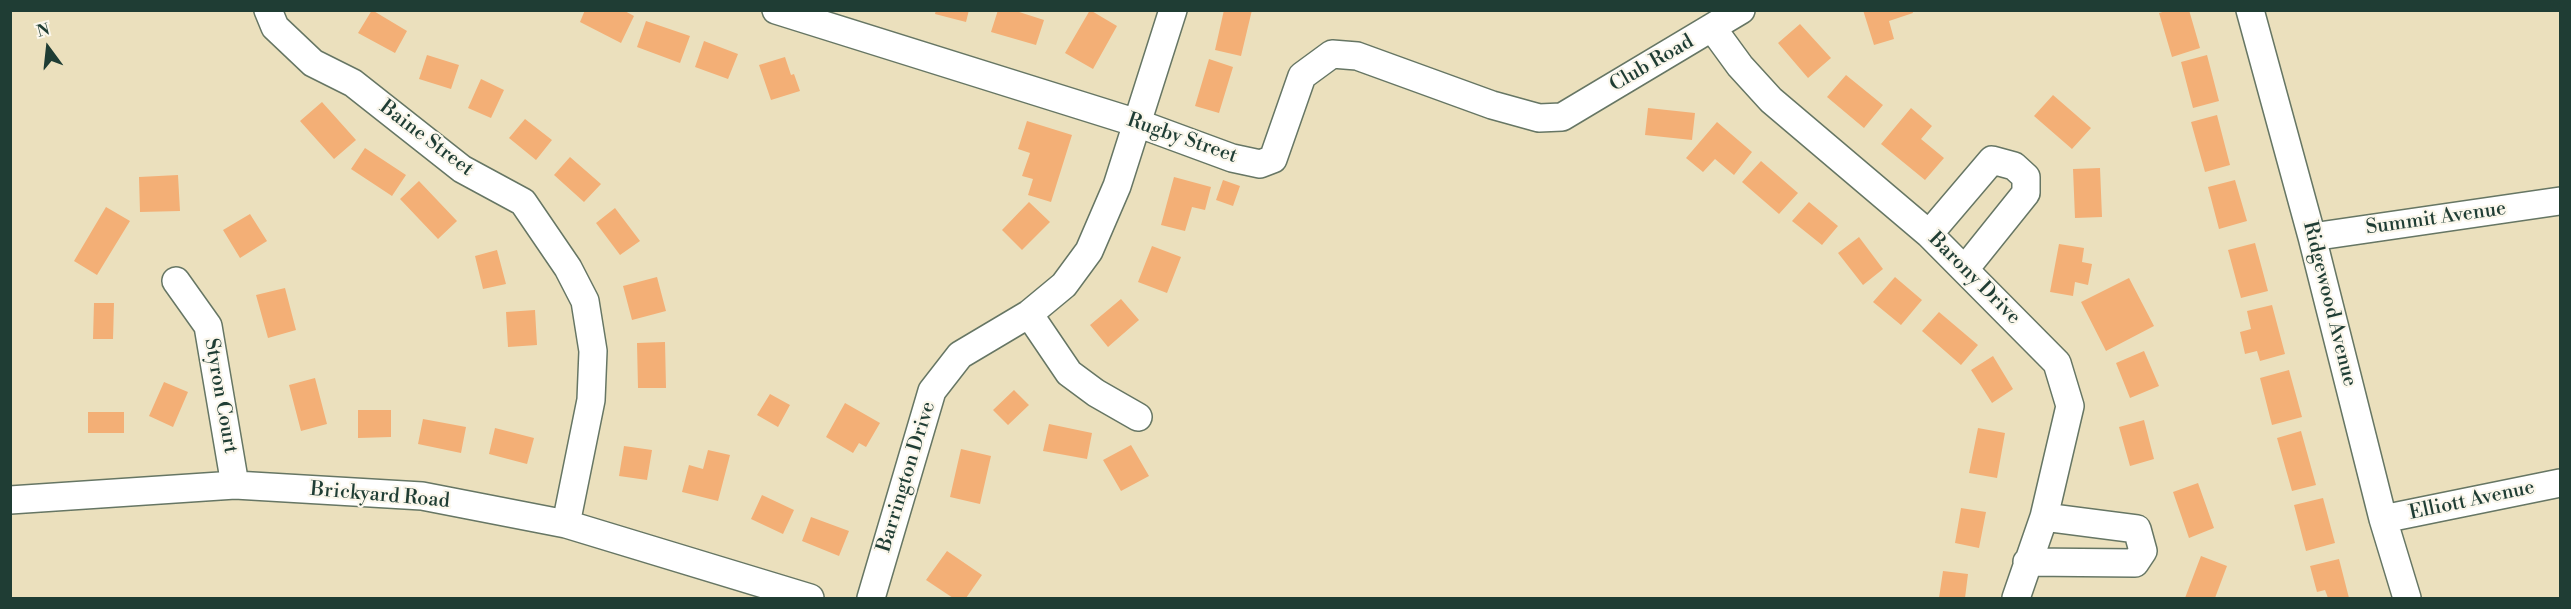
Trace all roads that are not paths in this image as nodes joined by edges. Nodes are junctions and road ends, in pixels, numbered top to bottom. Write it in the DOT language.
graph roads {
  1 [pos="268,10"];
  2 [pos="776,10"];
  3 [pos="1173,10"];
  4 [pos="1741,10"];
  5 [pos="2250,10"];
  6 [pos="1713,29"];
  7 [pos="1562,117"];
  8 [pos="1137,123"];
  9 [pos="2560,201"];
  10 [pos="1929,234"];
  11 [pos="2312,237"];
  12 [pos="1965,269"];
  13 [pos="176,282"];
  14 [pos="1029,314"];
  15 [pos="1138,417"];
  16 [pos="2560,483"];
  17 [pos="235,484"];
  18 [pos="10,500"];
  19 [pos="2044,517"];
  20 [pos="2383,519"];
  21 [pos="566,524"];
  22 [pos="2027,562"];
  23 [pos="810,598"];
  24 [pos="871,598"];
  25 [pos="2016,598"];
  26 [pos="2407,598"];
  1 -- 21 [label="street, Baine Street"];
  2 -- 8 [label="street, Rugby Street"];
  3 -- 8 [label="street, Barrington Drive"];
  4 -- 6 [label="street, Club Road"];
  5 -- 11 [label="street, Ridgewood Avenue"];
  6 -- 7 [label="street, Club Road"];
  6 -- 10 [label="street, Barony Drive"];
  7 -- 8 [label="street, Rugby Street"];
  8 -- 14 [label="street, Barrington Drive"];
  9 -- 11 [label="street, Summit Avenue"];
  10 -- 12 [label="street, Barony Drive"];
  10 -- 12 [label="street"];
  11 -- 20 [label="street, Ridgewood Avenue"];
  12 -- 19 [label="street, Barony Drive"];
  13 -- 17 [label="street, Styron Court"];
  14 -- 15 [label="street"];
  14 -- 24 [label="street, Barrington Drive"];
  16 -- 20 [label="street, Elliott Avenue"];
  17 -- 18 [label="street, Brickyard Road"];
  17 -- 21 [label="street, Brickyard Road"];
  19 -- 22 [label="street, Barony Drive"];
  19 -- 22 [label="street"];
  20 -- 26 [label="street, Ridgewood Avenue"];
  21 -- 23 [label="street, Brickyard Road"];
  22 -- 25 [label="street, Barony Drive"];
}
